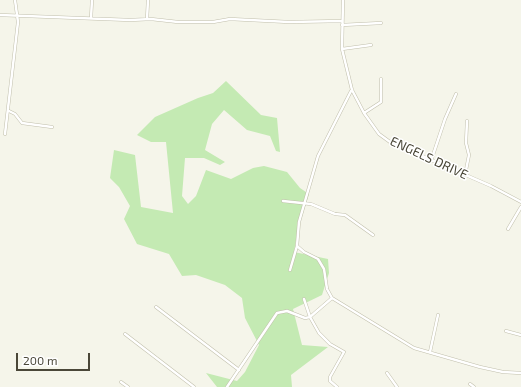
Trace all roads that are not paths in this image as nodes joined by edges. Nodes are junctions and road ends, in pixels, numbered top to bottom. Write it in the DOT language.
graph roads {
  1 [pos="16,0"];
  2 [pos="92,0"];
  3 [pos="148,0"];
  4 [pos="344,0"];
  5 [pos="0,15"];
  6 [pos="17,16"];
  7 [pos="91,18"];
  8 [pos="147,20"];
  9 [pos="342,21"];
  10 [pos="381,23"];
  11 [pos="342,25"];
  12 [pos="371,45"];
  13 [pos="342,50"];
  14 [pos="381,79"];
  15 [pos="352,90"];
  16 [pos="456,94"];
  17 [pos="9,111"];
  18 [pos="364,114"];
  19 [pos="468,121"];
  20 [pos="52,127"];
  21 [pos="5,134"];
  22 [pos="431,161"];
  23 [pos="465,175"];
  24 [pos="283,201"];
  25 [pos="521,202"];
  26 [pos="305,204"];
  27 [pos="521,207"];
  28 [pos="508,229"];
  29 [pos="373,235"];
  30 [pos="297,246"];
  31 [pos="290,270"];
  32 [pos="332,298"];
  33 [pos="304,299"];
  34 [pos="156,307"];
  35 [pos="438,315"];
  36 [pos="310,316"];
  37 [pos="506,331"];
  38 [pos="125,334"];
  39 [pos="521,335"];
  40 [pos="430,352"];
  41 [pos="239,370"];
  42 [pos="387,373"];
  43 [pos="521,373"];
  44 [pos="121,382"];
  45 [pos="470,384"];
  46 [pos="128,387"];
  47 [pos="194,387"];
  48 [pos="227,387"];
  49 [pos="337,387"];
  50 [pos="397,387"];
  51 [pos="474,387"];
  1 -- 6 [label="street"];
  2 -- 7 [label="street"];
  3 -- 8 [label="street"];
  4 -- 9 [label="street, ENGELS DRIVE"];
  5 -- 6 [label="street"];
  6 -- 7 [label="street"];
  6 -- 17 [label="street"];
  7 -- 8 [label="street"];
  8 -- 9 [label="street"];
  9 -- 11 [label="street, ENGELS DRIVE"];
  10 -- 11 [label="street"];
  11 -- 13 [label="street, ENGELS DRIVE"];
  12 -- 13 [label="street"];
  13 -- 15 [label="street, ENGELS DRIVE"];
  14 -- 18 [label="street"];
  15 -- 18 [label="street, ENGELS DRIVE"];
  15 -- 26 [label="street"];
  16 -- 22 [label="street"];
  17 -- 20 [label="street"];
  17 -- 21 [label="street"];
  18 -- 22 [label="street, ENGELS DRIVE"];
  19 -- 23 [label="street"];
  22 -- 23 [label="street, ENGELS DRIVE"];
  23 -- 25 [label="street, ENGELS DRIVE"];
  24 -- 26 [label="street"];
  26 -- 29 [label="street"];
  26 -- 30 [label="street"];
  27 -- 28 [label="street"];
  30 -- 31 [label="street"];
  30 -- 32 [label="street"];
  32 -- 36 [label="street"];
  32 -- 40 [label="street"];
  33 -- 36 [label="street"];
  34 -- 41 [label="street"];
  35 -- 40 [label="street"];
  36 -- 41 [label="street"];
  36 -- 49 [label="street"];
  37 -- 39 [label="street"];
  38 -- 47 [label="street"];
  40 -- 43 [label="street"];
  41 -- 48 [label="street"];
  42 -- 50 [label="street"];
  44 -- 46 [label="street"];
  45 -- 51 [label="street"];
}
